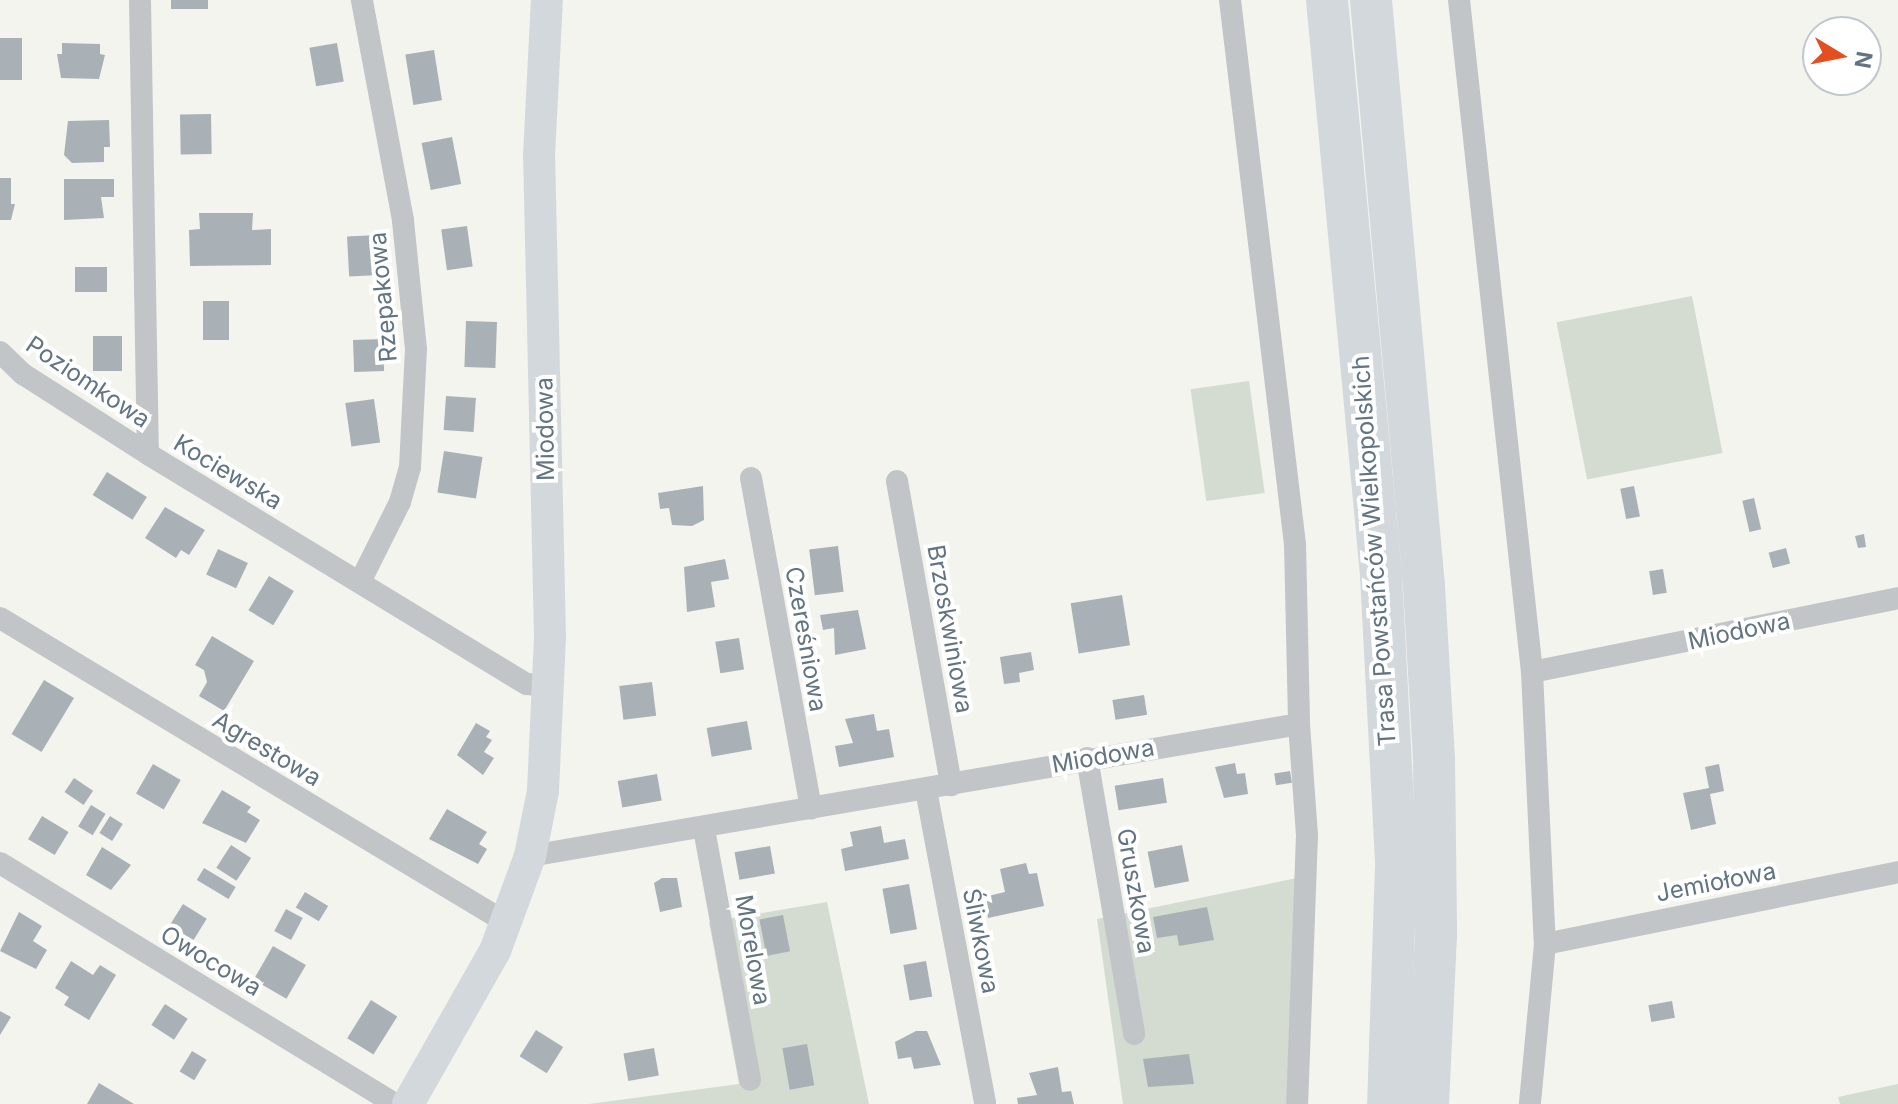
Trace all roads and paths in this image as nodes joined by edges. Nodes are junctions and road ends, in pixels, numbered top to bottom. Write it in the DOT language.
graph roads {
  1 [pos="140,0"];
  2 [pos="362,0"];
  3 [pos="547,0"];
  4 [pos="1230,0"];
  5 [pos="1327,0"];
  6 [pos="1371,0"];
  7 [pos="1459,0"];
  8 [pos="0,352"];
  9 [pos="148,454"];
  10 [pos="751,478"];
  11 [pos="897,481"];
  12 [pos="360,582"];
  13 [pos="1898,598"];
  14 [pos="0,618"];
  15 [pos="1532,672"];
  16 [pos="549,686"];
  17 [pos="1299,724"];
  18 [pos="1087,758"];
  19 [pos="951,785"];
  20 [pos="926,790"];
  21 [pos="811,809"];
  22 [pos="704,829"];
  23 [pos="530,856"];
  24 [pos="0,863"];
  25 [pos="1898,872"];
  26 [pos="507,923"];
  27 [pos="1545,944"];
  28 [pos="1134,1034"];
  29 [pos="750,1080"];
  30 [pos="985,1102"];
  31 [pos="395,1104"];
  32 [pos="408,1104"];
  33 [pos="1297,1104"];
  34 [pos="1388,1104"];
  35 [pos="1428,1104"];
  36 [pos="1530,1104"];
  1 -- 9 [label="street, Kociewska"];
  2 -- 12 [label="street, Rzepakowa"];
  3 -- 16 [label="main road, Miodowa"];
  4 -- 17 [label="street"];
  5 -- 34 [label="highway, Trasa Powstańców Wielkopolskich"];
  6 -- 35 [label="highway, Trasa Powstańców Wielkopolskich"];
  7 -- 15 [label="street"];
  8 -- 9 [label="street, Poziomkowa"];
  9 -- 12 [label="street, Kociewska"];
  10 -- 21 [label="street, Czereśniowa"];
  11 -- 19 [label="street, Brzoskwiniowa"];
  12 -- 16 [label="street, Kociewska"];
  13 -- 15 [label="street, Miodowa"];
  14 -- 26 [label="street, Agrestowa"];
  15 -- 27 [label="street"];
  16 -- 23 [label="main road, Miodowa"];
  17 -- 18 [label="street, Miodowa"];
  17 -- 33 [label="street"];
  18 -- 19 [label="street, Miodowa"];
  18 -- 28 [label="street, Gruszkowa"];
  19 -- 20 [label="street, Miodowa"];
  20 -- 21 [label="street, Miodowa"];
  20 -- 30 [label="street, Śliwkowa"];
  21 -- 22 [label="street, Miodowa"];
  22 -- 23 [label="street, Miodowa"];
  22 -- 29 [label="street, Morelowa"];
  23 -- 26 [label="main road, Miodowa"];
  24 -- 31 [label="street, Owocowa"];
  25 -- 27 [label="street, Jemiołowa"];
  26 -- 32 [label="main road, Miodowa"];
  27 -- 36 [label="street"];
}
